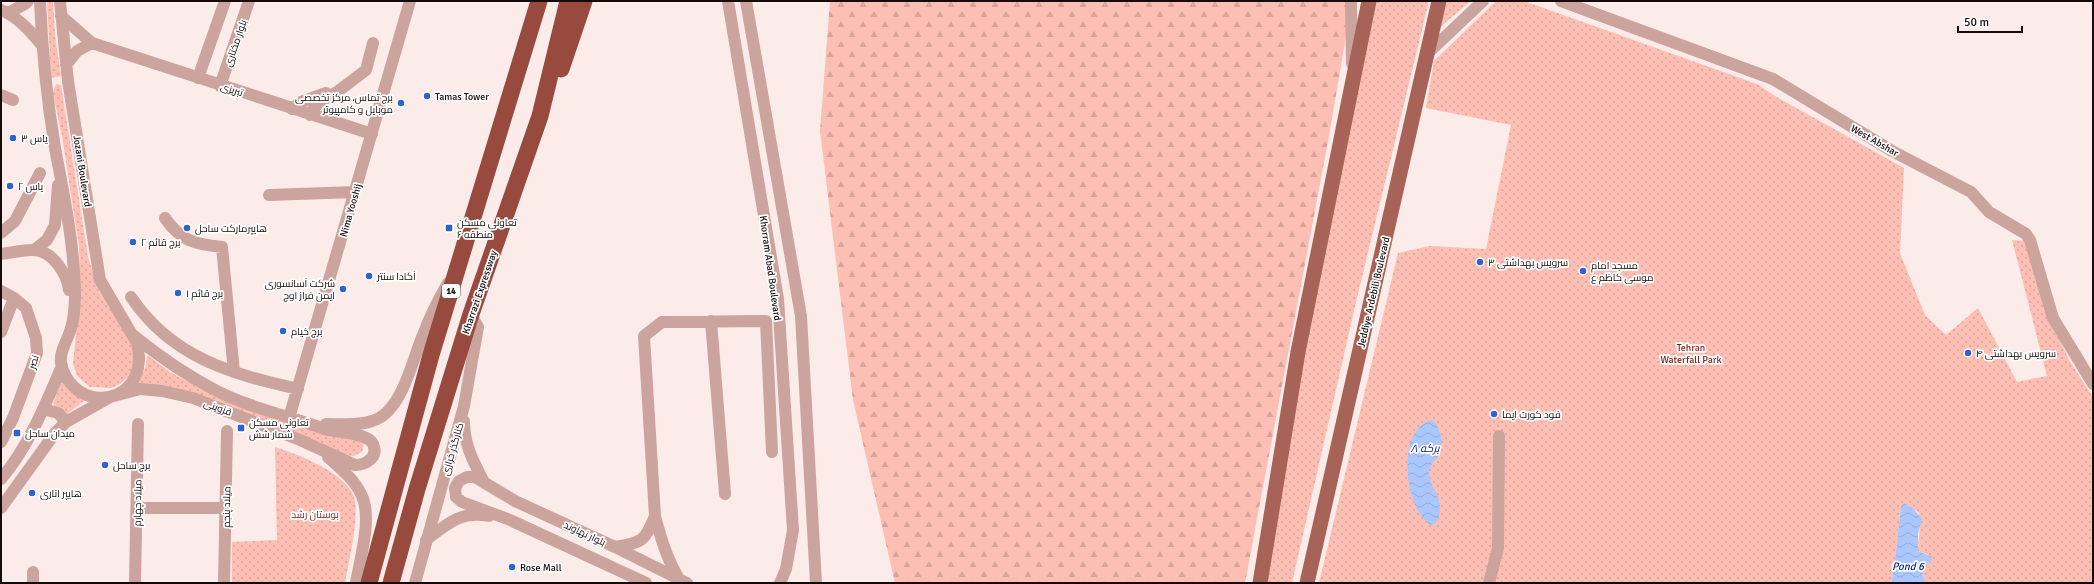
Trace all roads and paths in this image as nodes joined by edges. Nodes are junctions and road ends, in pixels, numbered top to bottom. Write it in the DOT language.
graph roads {
  1 [pos="28,1"];
  2 [pos="40,1"];
  3 [pos="60,1"];
  4 [pos="225,1"];
  5 [pos="250,1"];
  6 [pos="410,1"];
  7 [pos="538,1"];
  8 [pos="568,1"];
  9 [pos="584,1"];
  10 [pos="728,1"];
  11 [pos="746,1"];
  12 [pos="1351,1"];
  13 [pos="1365,1"];
  14 [pos="1370,1"];
  15 [pos="1439,1"];
  16 [pos="1483,1"];
  17 [pos="1561,1"];
  18 [pos="5,11"];
  19 [pos="61,16"];
  20 [pos="1365,24"];
  21 [pos="92,43"];
  22 [pos="41,44"];
  23 [pos="373,44"];
  24 [pos="1427,54"];
  25 [pos="66,65"];
  26 [pos="198,78"];
  27 [pos="1353,79"];
  28 [pos="68,81"];
  29 [pos="47,83"];
  30 [pos="220,86"];
  31 [pos="343,88"];
  32 [pos="1,95"];
  33 [pos="13,100"];
  34 [pos="292,109"];
  35 [pos="310,115"];
  36 [pos="540,116"];
  37 [pos="372,134"];
  38 [pos="59,165"];
  39 [pos="40,173"];
  40 [pos="355,192"];
  41 [pos="268,195"];
  42 [pos="164,218"];
  43 [pos="1,233"];
  44 [pos="34,250"];
  45 [pos="1,254"];
  46 [pos="461,259"];
  47 [pos="1,291"];
  48 [pos="131,297"];
  49 [pos="14,298"];
  50 [pos="73,313"];
  51 [pos="471,314"];
  52 [pos="779,320"];
  53 [pos="711,321"];
  54 [pos="766,321"];
  55 [pos="1,332"];
  56 [pos="132,333"];
  57 [pos="62,366"];
  58 [pos="234,372"];
  59 [pos="2093,384"];
  60 [pos="298,389"];
  61 [pos="769,395"];
  62 [pos="784,395"];
  63 [pos="110,397"];
  64 [pos="464,406"];
  65 [pos="43,409"];
  66 [pos="289,418"];
  67 [pos="66,422"];
  68 [pos="308,423"];
  69 [pos="138,424"];
  70 [pos="228,431"];
  71 [pos="1500,436"];
  72 [pos="1,442"];
  73 [pos="321,451"];
  74 [pos="772,452"];
  75 [pos="1,479"];
  76 [pos="484,482"];
  77 [pos="725,494"];
  78 [pos="1,508"];
  79 [pos="137,508"];
  80 [pos="226,508"];
  81 [pos="655,516"];
  82 [pos="510,520"];
  83 [pos="426,540"];
  84 [pos="615,547"];
  85 [pos="683,581"];
  86 [pos="135,583"];
  87 [pos="224,583"];
  88 [pos="356,583"];
  89 [pos="369,583"];
  90 [pos="391,583"];
  91 [pos="415,583"];
  92 [pos="646,583"];
  93 [pos="780,583"];
  94 [pos="816,583"];
  95 [pos="1260,583"];
  96 [pos="1307,583"];
  97 [pos="1489,583"];
  1 -- 18 [label="street"];
  2 -- 22 [label="street"];
  3 -- 19 [label="street, Jozani Boulevard"];
  4 -- 26 [label="street"];
  5 -- 30 [label="street, بلوار مختاری"];
  6 -- 37 [label="street, Nima Yooshij"];
  7 -- 46 [label="highway, 14"];
  8 -- 36 [label="highway, Kharrazi Expressway"];
  9 -- 36 [label="highway"];
  10 -- 52 [label="street, Khorram Abad Boulevard"];
  11 -- 94 [label="street, Khorram Abad Boulevard"];
  12 -- 27 [label="street"];
  13 -- 20 [label="main road"];
  14 -- 20 [label="main road"];
  15 -- 24 [label="main road, Jeddiye Ardebili Boulevard"];
  16 -- 24 [label="street"];
  17 -- 59 [label="street, West Abshar"];
  18 -- 22 [label="street"];
  19 -- 21 [label="street"];
  19 -- 25 [label="street, Jozani Boulevard"];
  20 -- 27 [label="main road"];
  21 -- 25 [label="street"];
  21 -- 26 [label="street, تبریزی"];
  22 -- 29 [label="street"];
  23 -- 31 [label="street"];
  24 -- 96 [label="main road, Jeddiye Ardebili Boulevard"];
  25 -- 28 [label="street, Jozani Boulevard"];
  26 -- 30 [label="street, تبریزی"];
  27 -- 95 [label="main road"];
  28 -- 29 [label="street"];
  28 -- 56 [label="street, Jozani Boulevard"];
  29 -- 38 [label="street"];
  30 -- 34 [label="street, تبریزی"];
  31 -- 34 [label="street"];
  31 -- 35 [label="street"];
  32 -- 33 [label="street"];
  34 -- 35 [label="street, تبریزی"];
  35 -- 37 [label="street, تبریزی"];
  36 -- 51 [label="highway, Kharrazi Expressway"];
  37 -- 40 [label="street, Nima Yooshij"];
  38 -- 44 [label="street"];
  38 -- 50 [label="street"];
  39 -- 43 [label="street"];
  40 -- 41 [label="street"];
  40 -- 60 [label="street, Nima Yooshij"];
  42 -- 58 [label="street"];
  44 -- 45 [label="street"];
  44 -- 50 [label="street"];
  46 -- 68 [label="street"];
  46 -- 89 [label="highway, 14"];
  47 -- 49 [label="street, نصر"];
  48 -- 58 [label="street"];
  49 -- 55 [label="street"];
  49 -- 72 [label="street, نصر"];
  50 -- 57 [label="street"];
  51 -- 64 [label="street, کنارگذر خرازی"];
  51 -- 90 [label="highway, Kharrazi Expressway"];
  52 -- 54 [label="street"];
  52 -- 62 [label="street, Khorram Abad Boulevard"];
  53 -- 54 [label="street"];
  53 -- 77 [label="street"];
  53 -- 81 [label="street"];
  54 -- 61 [label="street"];
  56 -- 63 [label="street"];
  56 -- 66 [label="street, قزوینی"];
  57 -- 63 [label="street"];
  57 -- 65 [label="street"];
  58 -- 60 [label="street"];
  60 -- 66 [label="street, Nima Yooshij"];
  61 -- 62 [label="street"];
  61 -- 74 [label="street"];
  62 -- 93 [label="street, Khorram Abad Boulevard"];
  63 -- 67 [label="street"];
  63 -- 73 [label="street, قزوینی"];
  64 -- 76 [label="street"];
  64 -- 83 [label="street, کنارگذر خرازی"];
  65 -- 67 [label="street"];
  65 -- 75 [label="street"];
  66 -- 68 [label="street, قزوینی"];
  67 -- 78 [label="street"];
  68 -- 73 [label="street"];
  69 -- 79 [label="street, میلاد چهارم"];
  70 -- 80 [label="street, میلاد پنجم"];
  71 -- 97 [label="street"];
  73 -- 88 [label="street"];
  76 -- 82 [label="street"];
  76 -- 84 [label="street, بلوار نهاوند"];
  79 -- 80 [label="street"];
  79 -- 86 [label="street, میلاد چهارم"];
  80 -- 87 [label="street, میلاد پنجم"];
  81 -- 84 [label="street"];
  81 -- 85 [label="street"];
  82 -- 83 [label="street"];
  82 -- 92 [label="street, بلوار نهاوند"];
  83 -- 91 [label="street, کنارگذر خرازی"];
  84 -- 85 [label="street, بلوار نهاوند"];
}
